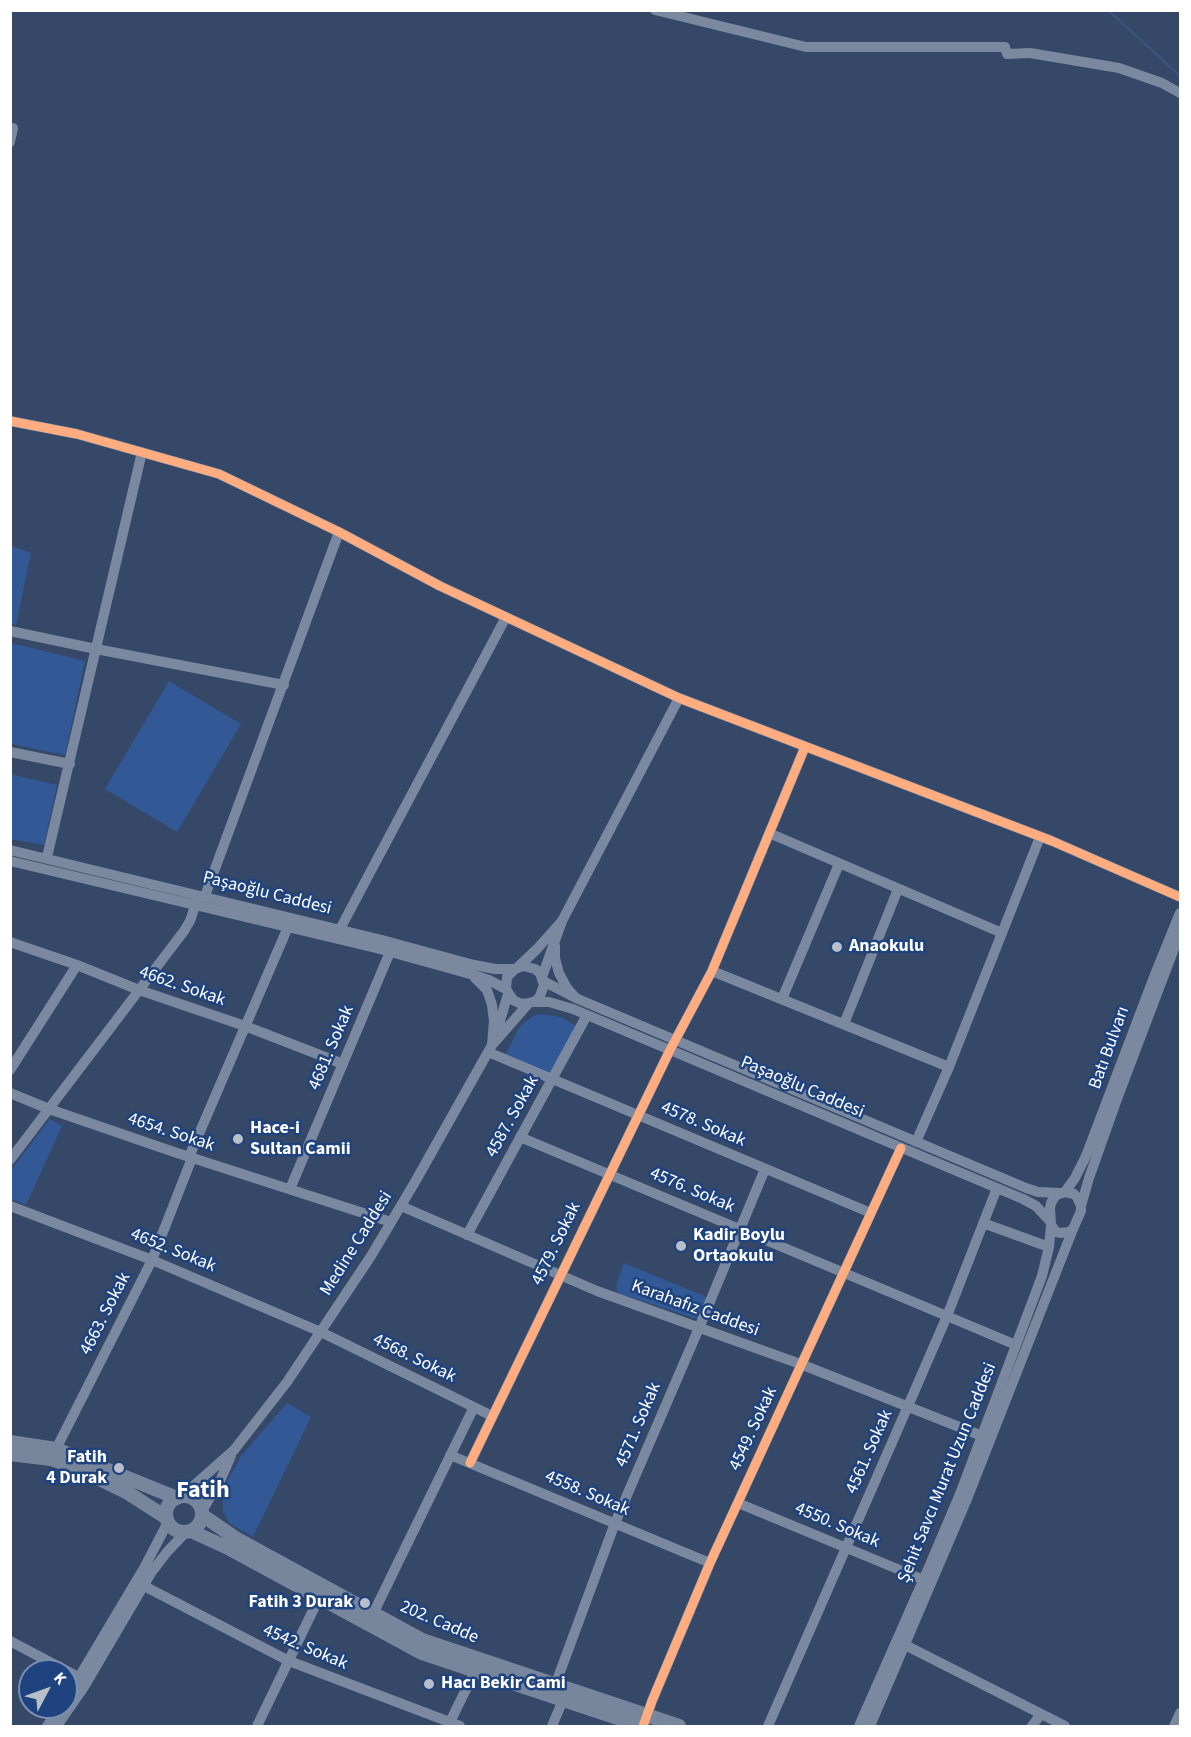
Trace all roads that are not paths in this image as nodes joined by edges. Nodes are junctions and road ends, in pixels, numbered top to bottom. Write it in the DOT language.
graph roads {
  1 [pos="655,10"];
  2 [pos="1180,93"];
  3 [pos="13,128"];
  4 [pos="10,142"];
  5 [pos="10,421"];
  6 [pos="142,452"];
  7 [pos="339,532"];
  8 [pos="506,617"];
  9 [pos="10,631"];
  10 [pos="96,649"];
  11 [pos="284,685"];
  12 [pos="679,698"];
  13 [pos="805,747"];
  14 [pos="10,752"];
  15 [pos="70,764"];
  16 [pos="770,833"];
  17 [pos="1040,837"];
  18 [pos="10,849"];
  19 [pos="47,858"];
  20 [pos="10,861"];
  21 [pos="839,864"];
  22 [pos="898,889"];
  23 [pos="1180,897"];
  24 [pos="200,898"];
  25 [pos="1180,913"];
  26 [pos="562,921"];
  27 [pos="288,927"];
  28 [pos="340,929"];
  29 [pos="1002,933"];
  30 [pos="1180,933"];
  31 [pos="555,940"];
  32 [pos="12,946"];
  33 [pos="390,952"];
  34 [pos="77,965"];
  35 [pos="516,968"];
  36 [pos="712,971"];
  37 [pos="470,974"];
  38 [pos="542,979"];
  39 [pos="139,990"];
  40 [pos="507,992"];
  41 [pos="578,999"];
  42 [pos="782,999"];
  43 [pos="531,1003"];
  44 [pos="587,1015"];
  45 [pos="844,1024"];
  46 [pos="245,1026"];
  47 [pos="673,1045"];
  48 [pos="490,1048"];
  49 [pos="343,1064"];
  50 [pos="949,1067"];
  51 [pos="10,1070"];
  52 [pos="552,1079"];
  53 [pos="10,1092"];
  54 [pos="49,1109"];
  55 [pos="639,1115"];
  56 [pos="520,1137"];
  57 [pos="916,1142"];
  58 [pos="902,1148"];
  59 [pos="190,1157"];
  60 [pos="10,1160"];
  61 [pos="765,1169"];
  62 [pos="610,1174"];
  63 [pos="997,1188"];
  64 [pos="290,1189"];
  65 [pos="1062,1192"];
  66 [pos="10,1206"];
  67 [pos="401,1206"];
  68 [pos="1081,1206"];
  69 [pos="872,1214"];
  70 [pos="391,1222"];
  71 [pos="983,1223"];
  72 [pos="1050,1223"];
  73 [pos="740,1229"];
  74 [pos="1073,1229"];
  75 [pos="467,1235"];
  76 [pos="1049,1247"];
  77 [pos="152,1260"];
  78 [pos="844,1273"];
  79 [pos="561,1275"];
  80 [pos="947,1316"];
  81 [pos="699,1328"];
  82 [pos="321,1332"];
  83 [pos="1016,1345"];
  84 [pos="802,1365"];
  85 [pos="908,1406"];
  86 [pos="474,1407"];
  87 [pos="492,1416"];
  88 [pos="982,1436"];
  89 [pos="12,1448"];
  90 [pos="56,1449"];
  91 [pos="234,1450"];
  92 [pos="450,1455"];
  93 [pos="470,1463"];
  94 [pos="180,1497"];
  95 [pos="738,1503"];
  96 [pos="202,1513"];
  97 [pos="167,1520"];
  98 [pos="615,1523"];
  99 [pos="188,1532"];
  100 [pos="846,1548"];
  101 [pos="710,1563"];
  102 [pos="924,1580"];
  103 [pos="144,1586"];
  104 [pos="319,1598"];
  105 [pos="370,1619"];
  106 [pos="10,1641"];
  107 [pos="905,1645"];
  108 [pos="289,1661"];
  109 [pos="475,1671"];
  110 [pos="80,1678"];
  111 [pos="78,1681"];
  112 [pos="556,1694"];
  113 [pos="1180,1713"];
  114 [pos="1041,1714"];
  115 [pos="644,1723"];
  116 [pos="453,1725"];
  117 [pos="57,1726"];
  118 [pos="257,1726"];
  119 [pos="552,1726"];
  120 [pos="679,1726"];
  121 [pos="768,1726"];
  122 [pos="859,1726"];
  123 [pos="870,1726"];
  124 [pos="1032,1726"];
  125 [pos="1065,1726"];
  126 [pos="1174,1726"];
  1 -- 2 [label="street"];
  3 -- 4 [label="street"];
  5 -- 6 [label="street"];
  6 -- 7 [label="street"];
  6 -- 10 [label="street"];
  7 -- 8 [label="street"];
  7 -- 11 [label="street"];
  8 -- 12 [label="street"];
  8 -- 28 [label="street"];
  9 -- 10 [label="street"];
  10 -- 11 [label="street"];
  10 -- 15 [label="street"];
  11 -- 24 [label="street"];
  12 -- 13 [label="street"];
  12 -- 26 [label="street"];
  13 -- 16 [label="street, 4579. Sokak"];
  13 -- 17 [label="street"];
  14 -- 15 [label="street"];
  15 -- 19 [label="street"];
  16 -- 21 [label="street"];
  16 -- 36 [label="street, 4579. Sokak"];
  17 -- 23 [label="street"];
  17 -- 29 [label="street"];
  18 -- 19 [label="street, Paşaoğlu Caddesi"];
  19 -- 24 [label="street, Paşaoğlu Caddesi"];
  20 -- 24 [label="street, Paşaoğlu Caddesi"];
  21 -- 22 [label="street"];
  21 -- 42 [label="street"];
  22 -- 29 [label="street"];
  22 -- 45 [label="street"];
  24 -- 27 [label="street, Paşaoğlu Caddesi"];
  24 -- 28 [label="street, Paşaoğlu Caddesi"];
  24 -- 39 [label="street"];
  25 -- 65 [label="street, Batı Bulvarı"];
  26 -- 31 [label="street"];
  26 -- 35 [label="street"];
  27 -- 33 [label="street, Paşaoğlu Caddesi"];
  27 -- 46 [label="street, 4663. Sokak"];
  28 -- 35 [label="street, Paşaoğlu Caddesi"];
  29 -- 50 [label="street"];
  30 -- 68 [label="street, Batı Bulvarı"];
  31 -- 38 [label="street"];
  31 -- 41 [label="street"];
  32 -- 34 [label="street, 4662. Sokak"];
  33 -- 37 [label="street, Paşaoğlu Caddesi"];
  33 -- 49 [label="street, 4681. Sokak"];
  34 -- 39 [label="street, 4662. Sokak"];
  34 -- 51 [label="street"];
  35 -- 38 [label="street"];
  35 -- 40 [label="street"];
  36 -- 42 [label="street"];
  36 -- 47 [label="street, 4579. Sokak"];
  37 -- 40 [label="street, Paşaoğlu Caddesi"];
  37 -- 48 [label="street"];
  38 -- 41 [label="street, Paşaoğlu Caddesi"];
  38 -- 43 [label="street"];
  39 -- 46 [label="street, 4662. Sokak"];
  39 -- 54 [label="street"];
  40 -- 43 [label="street"];
  40 -- 48 [label="street, Medine Caddesi"];
  41 -- 47 [label="street, Paşaoğlu Caddesi"];
  42 -- 45 [label="street"];
  43 -- 44 [label="street, Paşaoğlu Caddesi"];
  43 -- 48 [label="street, Medine Caddesi"];
  44 -- 47 [label="street, Paşaoğlu Caddesi"];
  44 -- 52 [label="street, 4587. Sokak"];
  45 -- 50 [label="street"];
  46 -- 49 [label="street, 4662. Sokak"];
  46 -- 59 [label="street, 4663. Sokak"];
  47 -- 55 [label="street, 4579. Sokak"];
  47 -- 57 [label="street, Paşaoğlu Caddesi"];
  47 -- 58 [label="street, Paşaoğlu Caddesi"];
  48 -- 52 [label="street, 4578. Sokak"];
  48 -- 67 [label="street, Medine Caddesi"];
  49 -- 64 [label="street, 4681. Sokak"];
  50 -- 57 [label="street"];
  52 -- 55 [label="street, 4578. Sokak"];
  52 -- 56 [label="street, 4587. Sokak"];
  53 -- 54 [label="street, 4654. Sokak"];
  54 -- 59 [label="street, 4654. Sokak"];
  54 -- 60 [label="street"];
  55 -- 61 [label="street, 4578. Sokak"];
  55 -- 62 [label="street, 4579. Sokak"];
  56 -- 62 [label="street, 4576. Sokak"];
  56 -- 75 [label="street, 4587. Sokak"];
  57 -- 65 [label="street, Paşaoğlu Caddesi"];
  58 -- 63 [label="street, Paşaoğlu Caddesi"];
  58 -- 69 [label="street, 4549. Sokak"];
  59 -- 64 [label="street, 4654. Sokak"];
  59 -- 77 [label="street, 4663. Sokak"];
  61 -- 69 [label="street, 4578. Sokak"];
  61 -- 73 [label="street, 4571. Sokak"];
  62 -- 73 [label="street, 4576. Sokak"];
  62 -- 79 [label="street, 4579. Sokak"];
  63 -- 71 [label="street, 4561. Sokak"];
  63 -- 72 [label="street, Paşaoğlu Caddesi"];
  64 -- 70 [label="street, 4654. Sokak"];
  65 -- 68 [label="street"];
  65 -- 72 [label="street"];
  66 -- 77 [label="street, 4652. Sokak"];
  67 -- 70 [label="street, Medine Caddesi"];
  67 -- 75 [label="street, Karahafız Caddesi"];
  68 -- 74 [label="street"];
  69 -- 78 [label="street, 4549. Sokak"];
  70 -- 82 [label="street, Medine Caddesi"];
  71 -- 76 [label="street"];
  71 -- 80 [label="street, 4561. Sokak"];
  72 -- 74 [label="street"];
  72 -- 76 [label="street, Şehit Savcı Murat Uzun Caddesi"];
  73 -- 78 [label="street, 4576. Sokak"];
  73 -- 81 [label="street, 4571. Sokak"];
  74 -- 107 [label="street, Şehit Savcı Murat Uzun Caddesi"];
  75 -- 79 [label="street, Karahafız Caddesi"];
  76 -- 83 [label="street, Şehit Savcı Murat Uzun Caddesi"];
  77 -- 82 [label="street, 4652. Sokak"];
  77 -- 90 [label="street, 4663. Sokak"];
  78 -- 80 [label="street, 4576. Sokak"];
  78 -- 84 [label="street, 4549. Sokak"];
  79 -- 81 [label="street, Karahafız Caddesi"];
  79 -- 87 [label="street, 4579. Sokak"];
  80 -- 83 [label="street, 4576. Sokak"];
  80 -- 85 [label="street, 4561. Sokak"];
  81 -- 84 [label="street, Karahafız Caddesi"];
  81 -- 98 [label="street, 4571. Sokak"];
  82 -- 86 [label="street, 4568. Sokak"];
  82 -- 91 [label="street, Medine Caddesi"];
  83 -- 88 [label="street, Şehit Savcı Murat Uzun Caddesi"];
  84 -- 85 [label="street, Karahafız Caddesi"];
  84 -- 95 [label="street, 4549. Sokak"];
  85 -- 88 [label="street, Karahafız Caddesi"];
  85 -- 100 [label="street, 4561. Sokak"];
  86 -- 87 [label="street, 4568. Sokak"];
  86 -- 92 [label="street"];
  87 -- 93 [label="street, 4579. Sokak"];
  88 -- 102 [label="street, Şehit Savcı Murat Uzun Caddesi"];
  89 -- 90 [label="main road"];
  89 -- 97 [label="main road"];
  90 -- 94 [label="main road"];
  91 -- 94 [label="street, Medine Caddesi"];
  91 -- 96 [label="street, Medine Caddesi"];
  92 -- 93 [label="street, 4558. Sokak"];
  92 -- 105 [label="street"];
  93 -- 98 [label="street, 4558. Sokak"];
  94 -- 96 [label="main road"];
  94 -- 97 [label="main road"];
  95 -- 100 [label="street, 4550. Sokak"];
  95 -- 101 [label="street, 4549. Sokak"];
  96 -- 99 [label="main road"];
  96 -- 105 [label="main road, 202. Cadde"];
  97 -- 99 [label="main road"];
  97 -- 110 [label="street"];
  98 -- 101 [label="street, 4558. Sokak"];
  98 -- 112 [label="street, 4571. Sokak"];
  99 -- 103 [label="street"];
  99 -- 104 [label="main road, 202. Cadde"];
  100 -- 102 [label="street, 4550. Sokak"];
  100 -- 121 [label="street, 4561. Sokak"];
  101 -- 115 [label="street, 4549. Sokak"];
  102 -- 122 [label="street, Şehit Savcı Murat Uzun Caddesi"];
  103 -- 108 [label="street, 4542. Sokak"];
  103 -- 117 [label="street"];
  104 -- 105 [label="main road, 202. Cadde"];
  104 -- 108 [label="street"];
  105 -- 109 [label="main road, 202. Cadde"];
  105 -- 112 [label="main road, 202. Cadde"];
  106 -- 110 [label="street"];
  107 -- 114 [label="street"];
  107 -- 123 [label="street, Şehit Savcı Murat Uzun Caddesi"];
  108 -- 116 [label="street, 4542. Sokak"];
  108 -- 118 [label="street"];
  109 -- 112 [label="main road, 202. Cadde"];
  109 -- 116 [label="street"];
  110 -- 111 [label="street"];
  112 -- 115 [label="main road, 202. Cadde"];
  112 -- 119 [label="street, 4571. Sokak"];
  113 -- 126 [label="street"];
  114 -- 124 [label="street"];
  114 -- 125 [label="street"];
  115 -- 120 [label="main road, 202. Cadde"];
}
